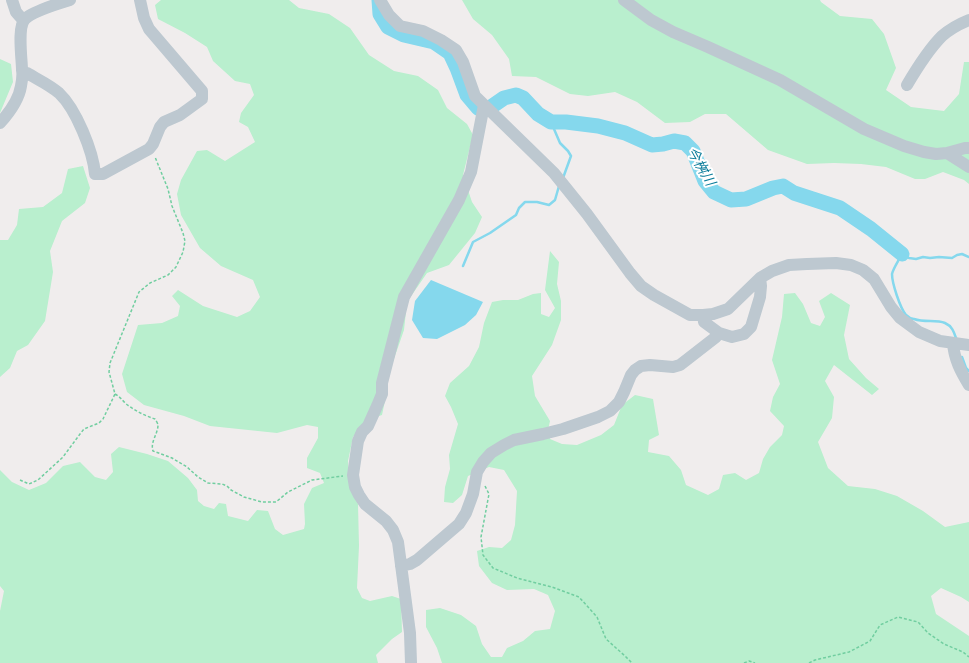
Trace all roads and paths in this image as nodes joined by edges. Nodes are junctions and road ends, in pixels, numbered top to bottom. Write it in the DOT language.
graph roads {
  1 [pos="12,0"];
  2 [pos="70,0"];
  3 [pos="140,0"];
  4 [pos="380,0"];
  5 [pos="624,0"];
  6 [pos="23,20"];
  7 [pos="969,20"];
  8 [pos="23,72"];
  9 [pos="907,85"];
  10 [pos="484,106"];
  11 [pos="0,123"];
  12 [pos="969,148"];
  13 [pos="149,149"];
  14 [pos="947,152"];
  15 [pos="969,167"];
  16 [pos="760,278"];
  17 [pos="703,315"];
  18 [pos="719,333"];
  19 [pos="953,343"];
  20 [pos="969,346"];
  21 [pos="969,384"];
  22 [pos="115,394"];
  23 [pos="477,472"];
  24 [pos="353,475"];
  25 [pos="20,480"];
  26 [pos="401,566"];
  27 [pos="969,657"];
  28 [pos="411,663"];
  29 [pos="632,663"];
  30 [pos="744,663"];
  31 [pos="755,663"];
  32 [pos="809,663"];
  1 -- 6 [label="street"];
  2 -- 6 [label="street"];
  3 -- 13 [label="street"];
  4 -- 10 [label="street"];
  5 -- 14 [label="street"];
  6 -- 8 [label="street"];
  7 -- 9 [label="street"];
  8 -- 11 [label="street"];
  8 -- 13 [label="street"];
  10 -- 17 [label="street"];
  10 -- 24 [label="street"];
  12 -- 14 [label="street"];
  13 -- 22 [label="path"];
  14 -- 15 [label="street"];
  16 -- 17 [label="street"];
  16 -- 18 [label="street"];
  16 -- 19 [label="street"];
  17 -- 18 [label="street"];
  18 -- 23 [label="street"];
  19 -- 20 [label="street"];
  19 -- 21 [label="street"];
  22 -- 24 [label="path"];
  22 -- 25 [label="path"];
  23 -- 26 [label="street"];
  23 -- 29 [label="path"];
  24 -- 26 [label="street"];
  26 -- 28 [label="street"];
  27 -- 32 [label="path"];
  30 -- 31 [label="path"];
}
